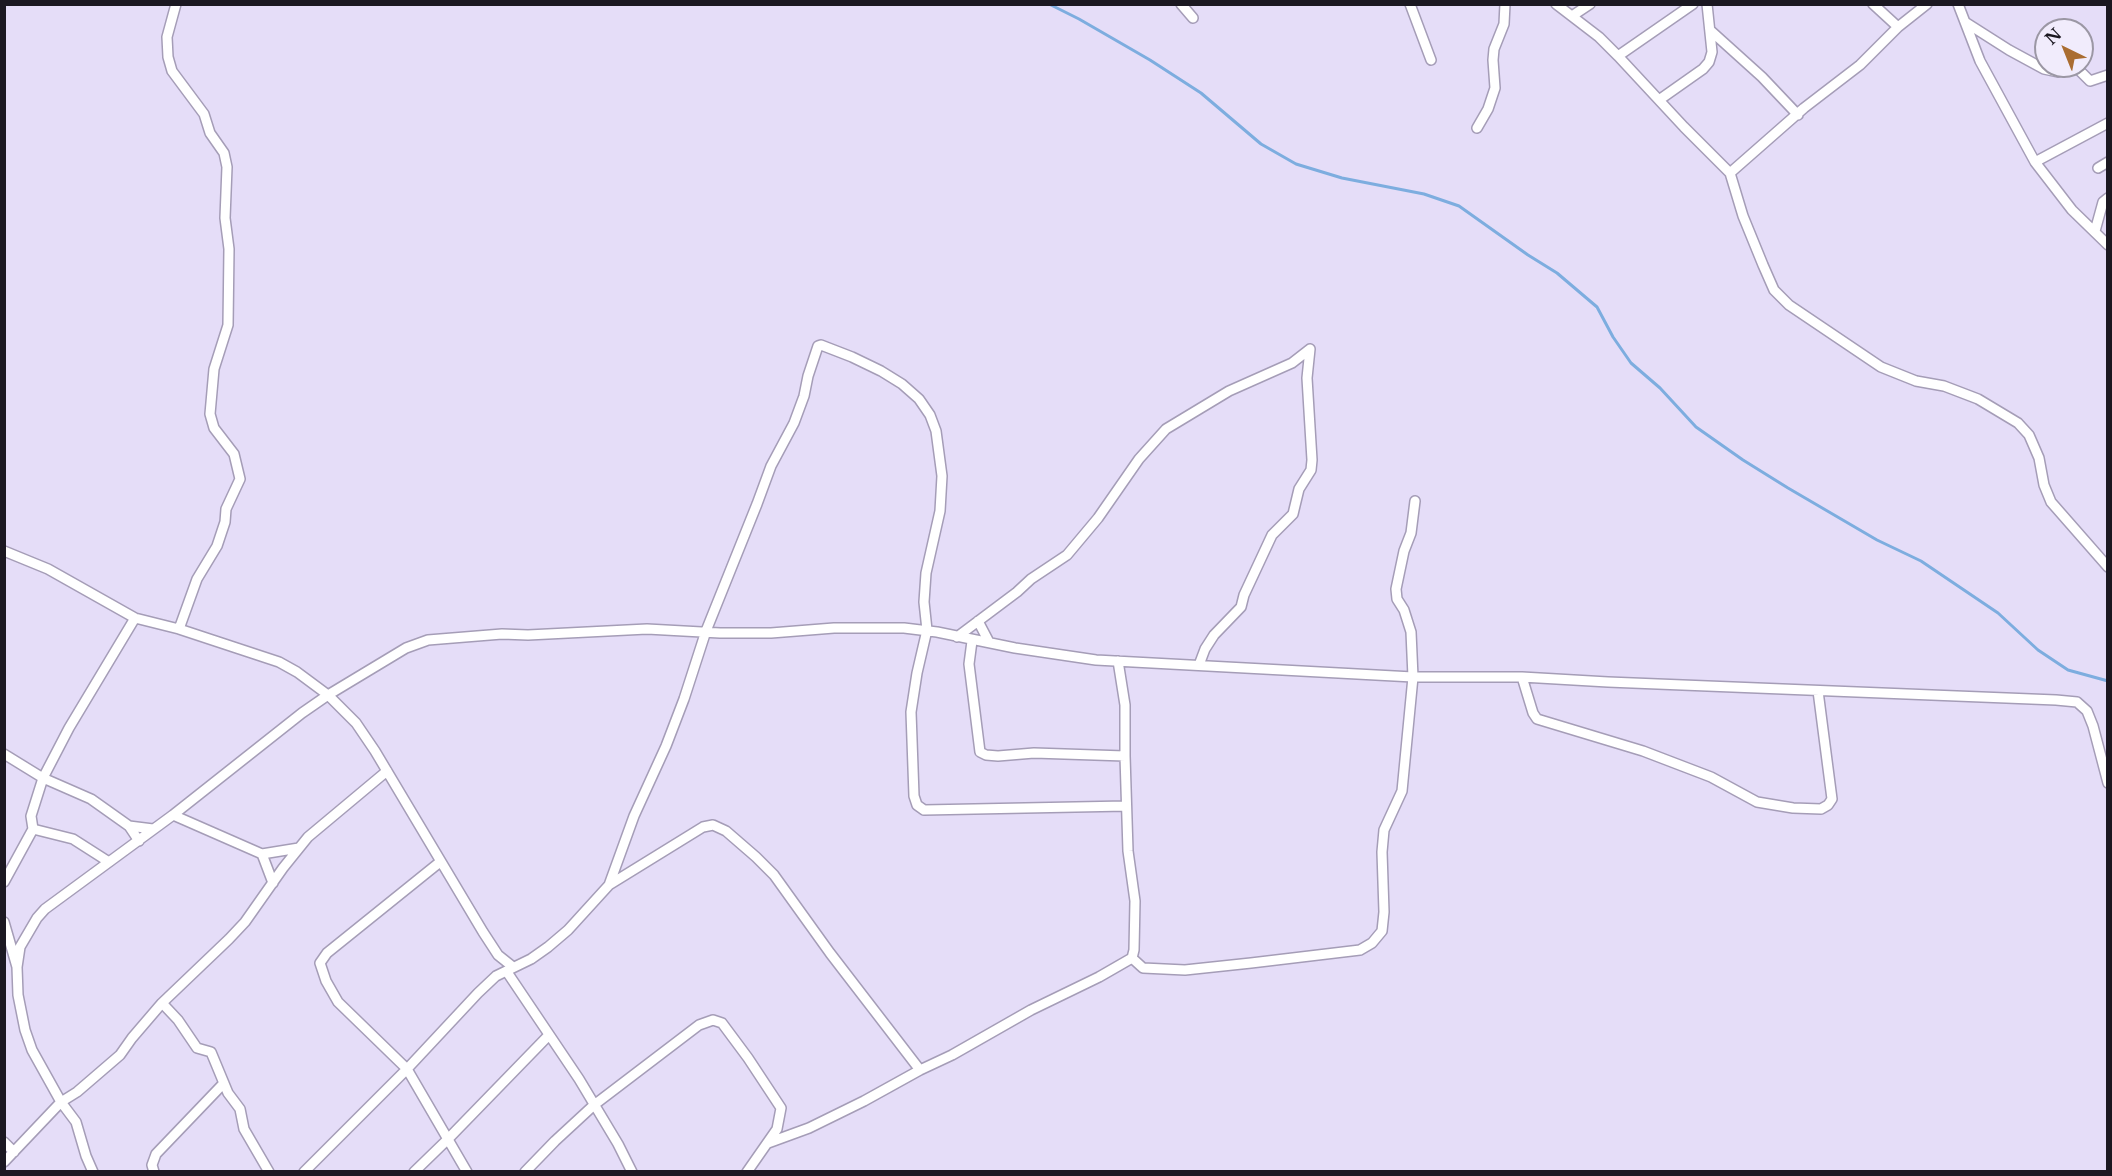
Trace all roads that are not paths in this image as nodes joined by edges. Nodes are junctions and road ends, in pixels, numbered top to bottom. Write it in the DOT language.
graph roads {
  1 [pos="176,4"];
  2 [pos="1181,4"];
  3 [pos="1410,4"];
  4 [pos="1505,4"];
  5 [pos="1556,4"];
  6 [pos="1590,4"];
  7 [pos="1693,4"];
  8 [pos="1707,4"];
  9 [pos="1874,4"];
  10 [pos="1927,4"];
  11 [pos="1958,4"];
  12 [pos="1572,16"];
  13 [pos="1193,18"];
  14 [pos="1965,22"];
  15 [pos="1898,27"];
  16 [pos="1711,32"];
  17 [pos="1618,56"];
  18 [pos="1431,60"];
  19 [pos="2108,75"];
  20 [pos="1659,100"];
  21 [pos="1797,115"];
  22 [pos="2108,123"];
  23 [pos="1477,128"];
  24 [pos="2035,162"];
  25 [pos="2108,162"];
  26 [pos="2098,168"];
  27 [pos="1730,174"];
  28 [pos="2108,198"];
  29 [pos="2095,231"];
  30 [pos="2108,245"];
  31 [pos="1415,501"];
  32 [pos="4,551"];
  33 [pos="2108,567"];
  34 [pos="135,618"];
  35 [pos="978,621"];
  36 [pos="179,629"];
  37 [pos="927,630"];
  38 [pos="706,631"];
  39 [pos="957,638"];
  40 [pos="972,640"];
  41 [pos="989,642"];
  42 [pos="1118,661"];
  43 [pos="1198,666"];
  44 [pos="1413,677"];
  45 [pos="1522,677"];
  46 [pos="1818,691"];
  47 [pos="328,695"];
  48 [pos="4,754"];
  49 [pos="1125,756"];
  50 [pos="387,771"];
  51 [pos="43,778"];
  52 [pos="2108,783"];
  53 [pos="1126,806"];
  54 [pos="173,815"];
  55 [pos="129,826"];
  56 [pos="153,829"];
  57 [pos="33,830"];
  58 [pos="138,841"];
  59 [pos="299,848"];
  60 [pos="262,854"];
  61 [pos="109,862"];
  62 [pos="440,862"];
  63 [pos="7,872"];
  64 [pos="4,882"];
  65 [pos="273,883"];
  66 [pos="609,885"];
  67 [pos="4,922"];
  68 [pos="498,955"];
  69 [pos="1132,958"];
  70 [pos="17,967"];
  71 [pos="510,969"];
  72 [pos="496,976"];
  73 [pos="162,1003"];
  74 [pos="549,1035"];
  75 [pos="407,1069"];
  76 [pos="920,1070"];
  77 [pos="224,1083"];
  78 [pos="61,1102"];
  79 [pos="594,1105"];
  80 [pos="447,1140"];
  81 [pos="4,1142"];
  82 [pos="768,1143"];
  83 [pos="14,1152"];
  84 [pos="4,1162"];
  85 [pos="93,1172"];
  86 [pos="154,1172"];
  87 [pos="269,1172"];
  88 [pos="304,1172"];
  89 [pos="414,1172"];
  90 [pos="467,1172"];
  91 [pos="525,1172"];
  92 [pos="632,1172"];
  93 [pos="747,1172"];
  1 -- 36 [label="street"];
  2 -- 13 [label="street"];
  3 -- 18 [label="street"];
  4 -- 23 [label="street"];
  5 -- 12 [label="street"];
  6 -- 12 [label="street"];
  7 -- 17 [label="street"];
  8 -- 16 [label="street"];
  9 -- 15 [label="street"];
  10 -- 15 [label="street"];
  11 -- 14 [label="street"];
  12 -- 17 [label="street"];
  14 -- 19 [label="street"];
  14 -- 24 [label="street"];
  15 -- 21 [label="street"];
  16 -- 20 [label="street"];
  16 -- 21 [label="street"];
  17 -- 20 [label="street"];
  20 -- 27 [label="street"];
  21 -- 27 [label="street"];
  22 -- 24 [label="street"];
  24 -- 29 [label="street"];
  25 -- 26 [label="street"];
  27 -- 33 [label="street"];
  28 -- 29 [label="street"];
  29 -- 30 [label="street"];
  31 -- 44 [label="street"];
  32 -- 34 [label="street"];
  34 -- 36 [label="street"];
  34 -- 51 [label="street"];
  35 -- 39 [label="street"];
  35 -- 41 [label="street"];
  35 -- 43 [label="street"];
  36 -- 47 [label="street"];
  37 -- 38 [label="street"];
  37 -- 38 [label="street"];
  37 -- 39 [label="street"];
  37 -- 53 [label="street"];
  38 -- 47 [label="street"];
  38 -- 66 [label="street"];
  39 -- 40 [label="street"];
  40 -- 41 [label="street"];
  40 -- 49 [label="street"];
  41 -- 42 [label="street"];
  42 -- 43 [label="street"];
  42 -- 49 [label="street"];
  43 -- 44 [label="street"];
  44 -- 45 [label="street"];
  44 -- 69 [label="street"];
  45 -- 46 [label="street"];
  45 -- 46 [label="street"];
  46 -- 52 [label="street"];
  47 -- 50 [label="street"];
  47 -- 54 [label="street"];
  48 -- 51 [label="street"];
  49 -- 53 [label="street"];
  50 -- 59 [label="street"];
  50 -- 62 [label="street"];
  51 -- 55 [label="street"];
  51 -- 57 [label="street"];
  53 -- 69 [label="street"];
  54 -- 56 [label="street"];
  54 -- 60 [label="street"];
  55 -- 56 [label="street"];
  55 -- 58 [label="street"];
  56 -- 58 [label="street"];
  57 -- 61 [label="street"];
  57 -- 63 [label="street"];
  58 -- 61 [label="street"];
  59 -- 60 [label="street"];
  59 -- 65 [label="street"];
  60 -- 65 [label="street"];
  61 -- 70 [label="street"];
  62 -- 68 [label="street"];
  62 -- 75 [label="street"];
  63 -- 64 [label="street"];
  65 -- 73 [label="street"];
  66 -- 71 [label="street"];
  66 -- 76 [label="street"];
  67 -- 70 [label="street"];
  68 -- 71 [label="street"];
  68 -- 72 [label="street"];
  69 -- 76 [label="street"];
  70 -- 78 [label="street"];
  71 -- 72 [label="street"];
  71 -- 74 [label="street"];
  72 -- 75 [label="street"];
  73 -- 77 [label="street"];
  73 -- 78 [label="street"];
  74 -- 79 [label="street"];
  74 -- 80 [label="street"];
  75 -- 80 [label="street"];
  75 -- 88 [label="street"];
  76 -- 82 [label="street"];
  77 -- 86 [label="street"];
  77 -- 87 [label="street"];
  78 -- 83 [label="street"];
  78 -- 85 [label="street"];
  79 -- 82 [label="street"];
  79 -- 91 [label="street"];
  79 -- 92 [label="street"];
  80 -- 89 [label="street"];
  80 -- 90 [label="street"];
  81 -- 83 [label="street"];
  82 -- 93 [label="street"];
  83 -- 84 [label="street"];
}
